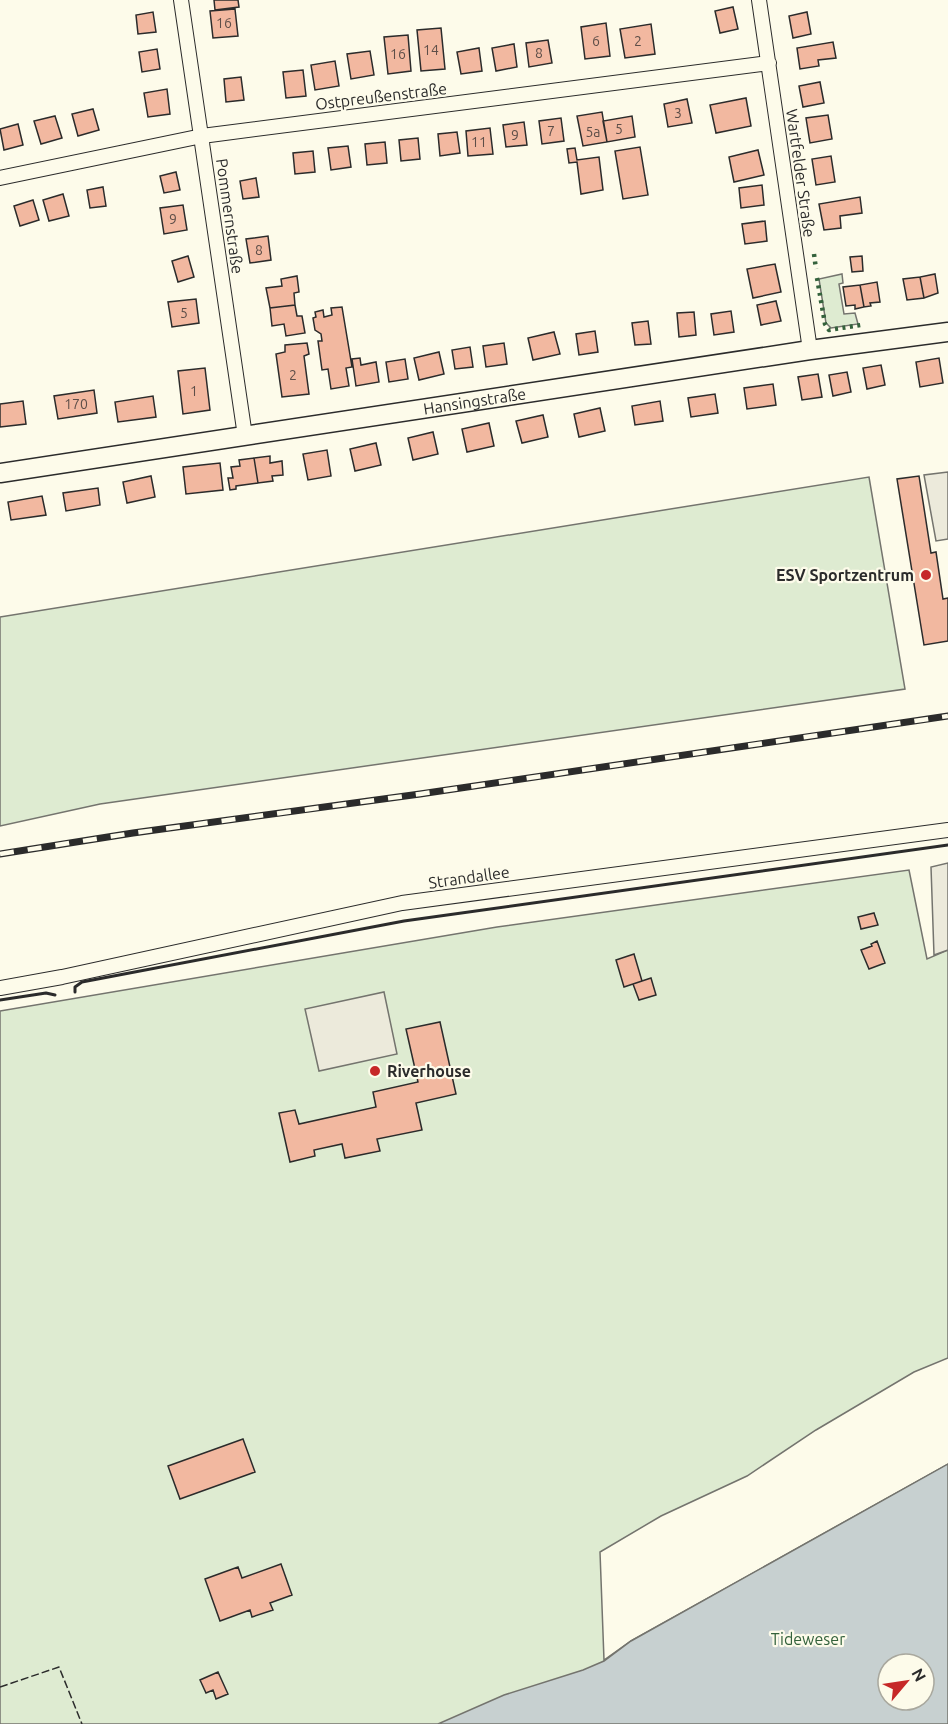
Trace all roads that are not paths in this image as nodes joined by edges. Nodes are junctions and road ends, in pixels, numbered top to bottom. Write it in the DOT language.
graph roads {
  1 [pos="181,0"];
  2 [pos="759,0"];
  3 [pos="769,63"];
  4 [pos="202,136"];
  5 [pos="0,178"];
  6 [pos="948,332"];
  7 [pos="810,350"];
  8 [pos="245,436"];
  9 [pos="0,473"];
  10 [pos="948,830"];
  11 [pos="0,988"];
  1 -- 4 [label="street, Pommernstraße"];
  2 -- 3 [label="street, Wartfelder Straße"];
  3 -- 4 [label="street, Ostpreußenstraße"];
  3 -- 7 [label="street, Wartfelder Straße"];
  4 -- 5 [label="street, Ostpreußenstraße"];
  4 -- 8 [label="street, Pommernstraße"];
  6 -- 7 [label="street, Hansingstraße"];
  7 -- 8 [label="street, Hansingstraße"];
  8 -- 9 [label="street, Hansingstraße"];
  10 -- 11 [label="street, Strandallee"];
}
